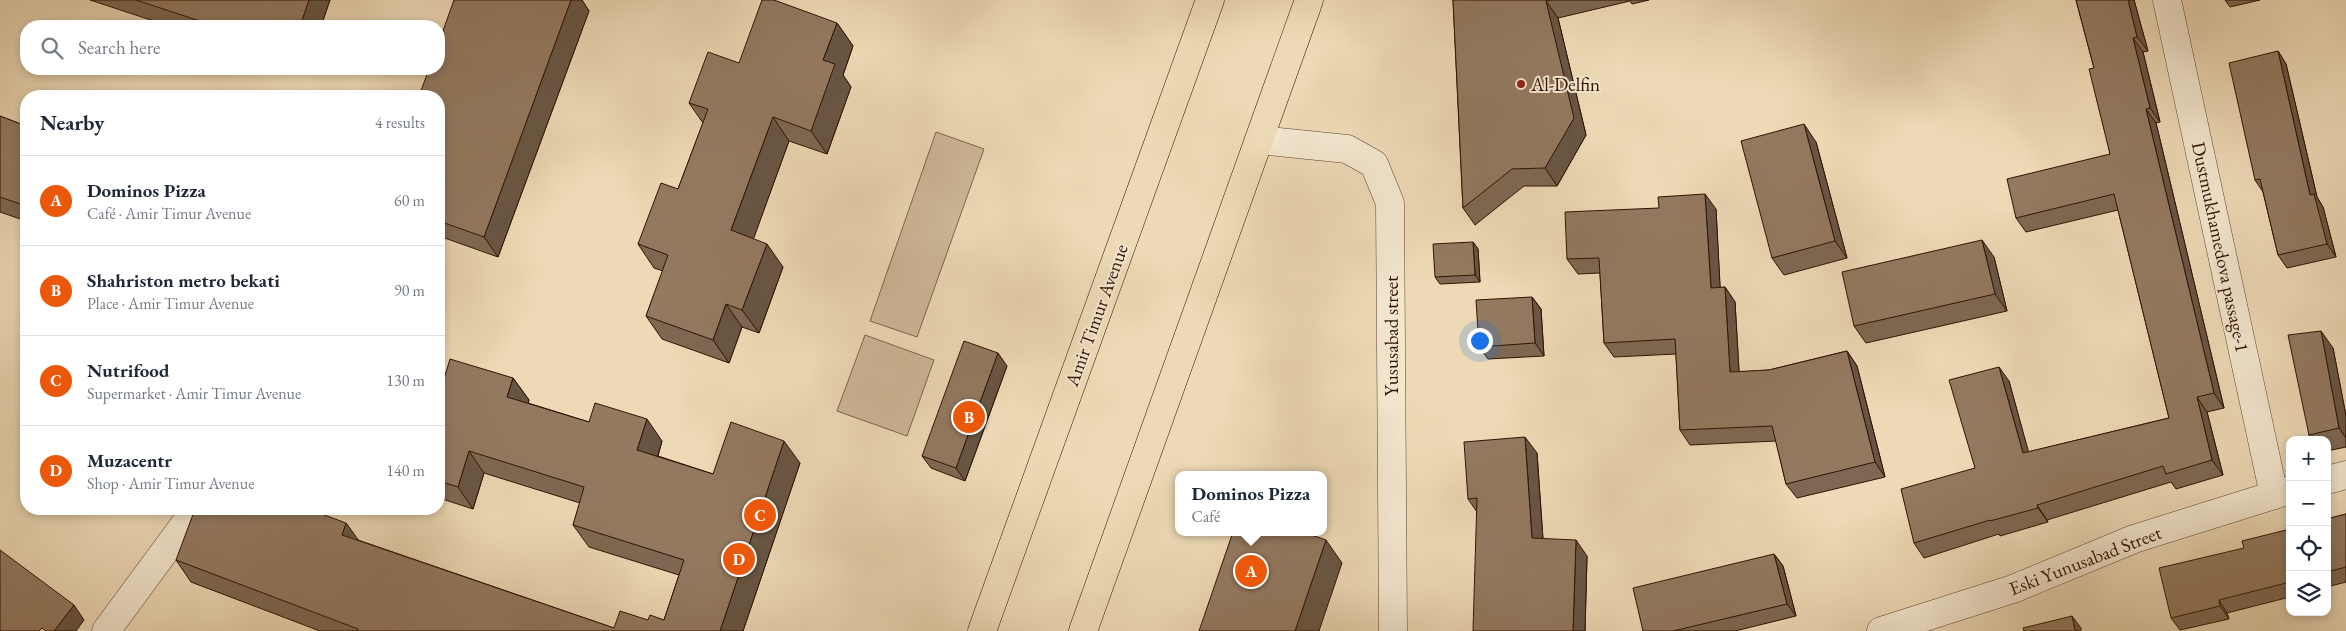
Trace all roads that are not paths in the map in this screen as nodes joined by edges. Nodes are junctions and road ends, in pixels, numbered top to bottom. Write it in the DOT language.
graph roads {
  1 [pos="1210,0"];
  2 [pos="1309,0"];
  3 [pos="2168,0"];
  4 [pos="1259,140"];
  5 [pos="2346,475"];
  6 [pos="2331,479"];
  7 [pos="2282,492"];
  8 [pos="192,515"];
  9 [pos="106,631"];
  10 [pos="982,631"];
  11 [pos="1083,631"];
  12 [pos="1393,631"];
  13 [pos="1881,631"];
  1 -- 10 [label="main road, Amir Timur Avenue"];
  2 -- 4 [label="main road"];
  3 -- 7 [label="street, Dustmukhamedova passage-1"];
  4 -- 11 [label="main road"];
  4 -- 12 [label="street, Yususabad street"];
  5 -- 6 [label="street"];
  7 -- 13 [label="street, Eski Yunusabad Street"];
  8 -- 9 [label="street"];
}
